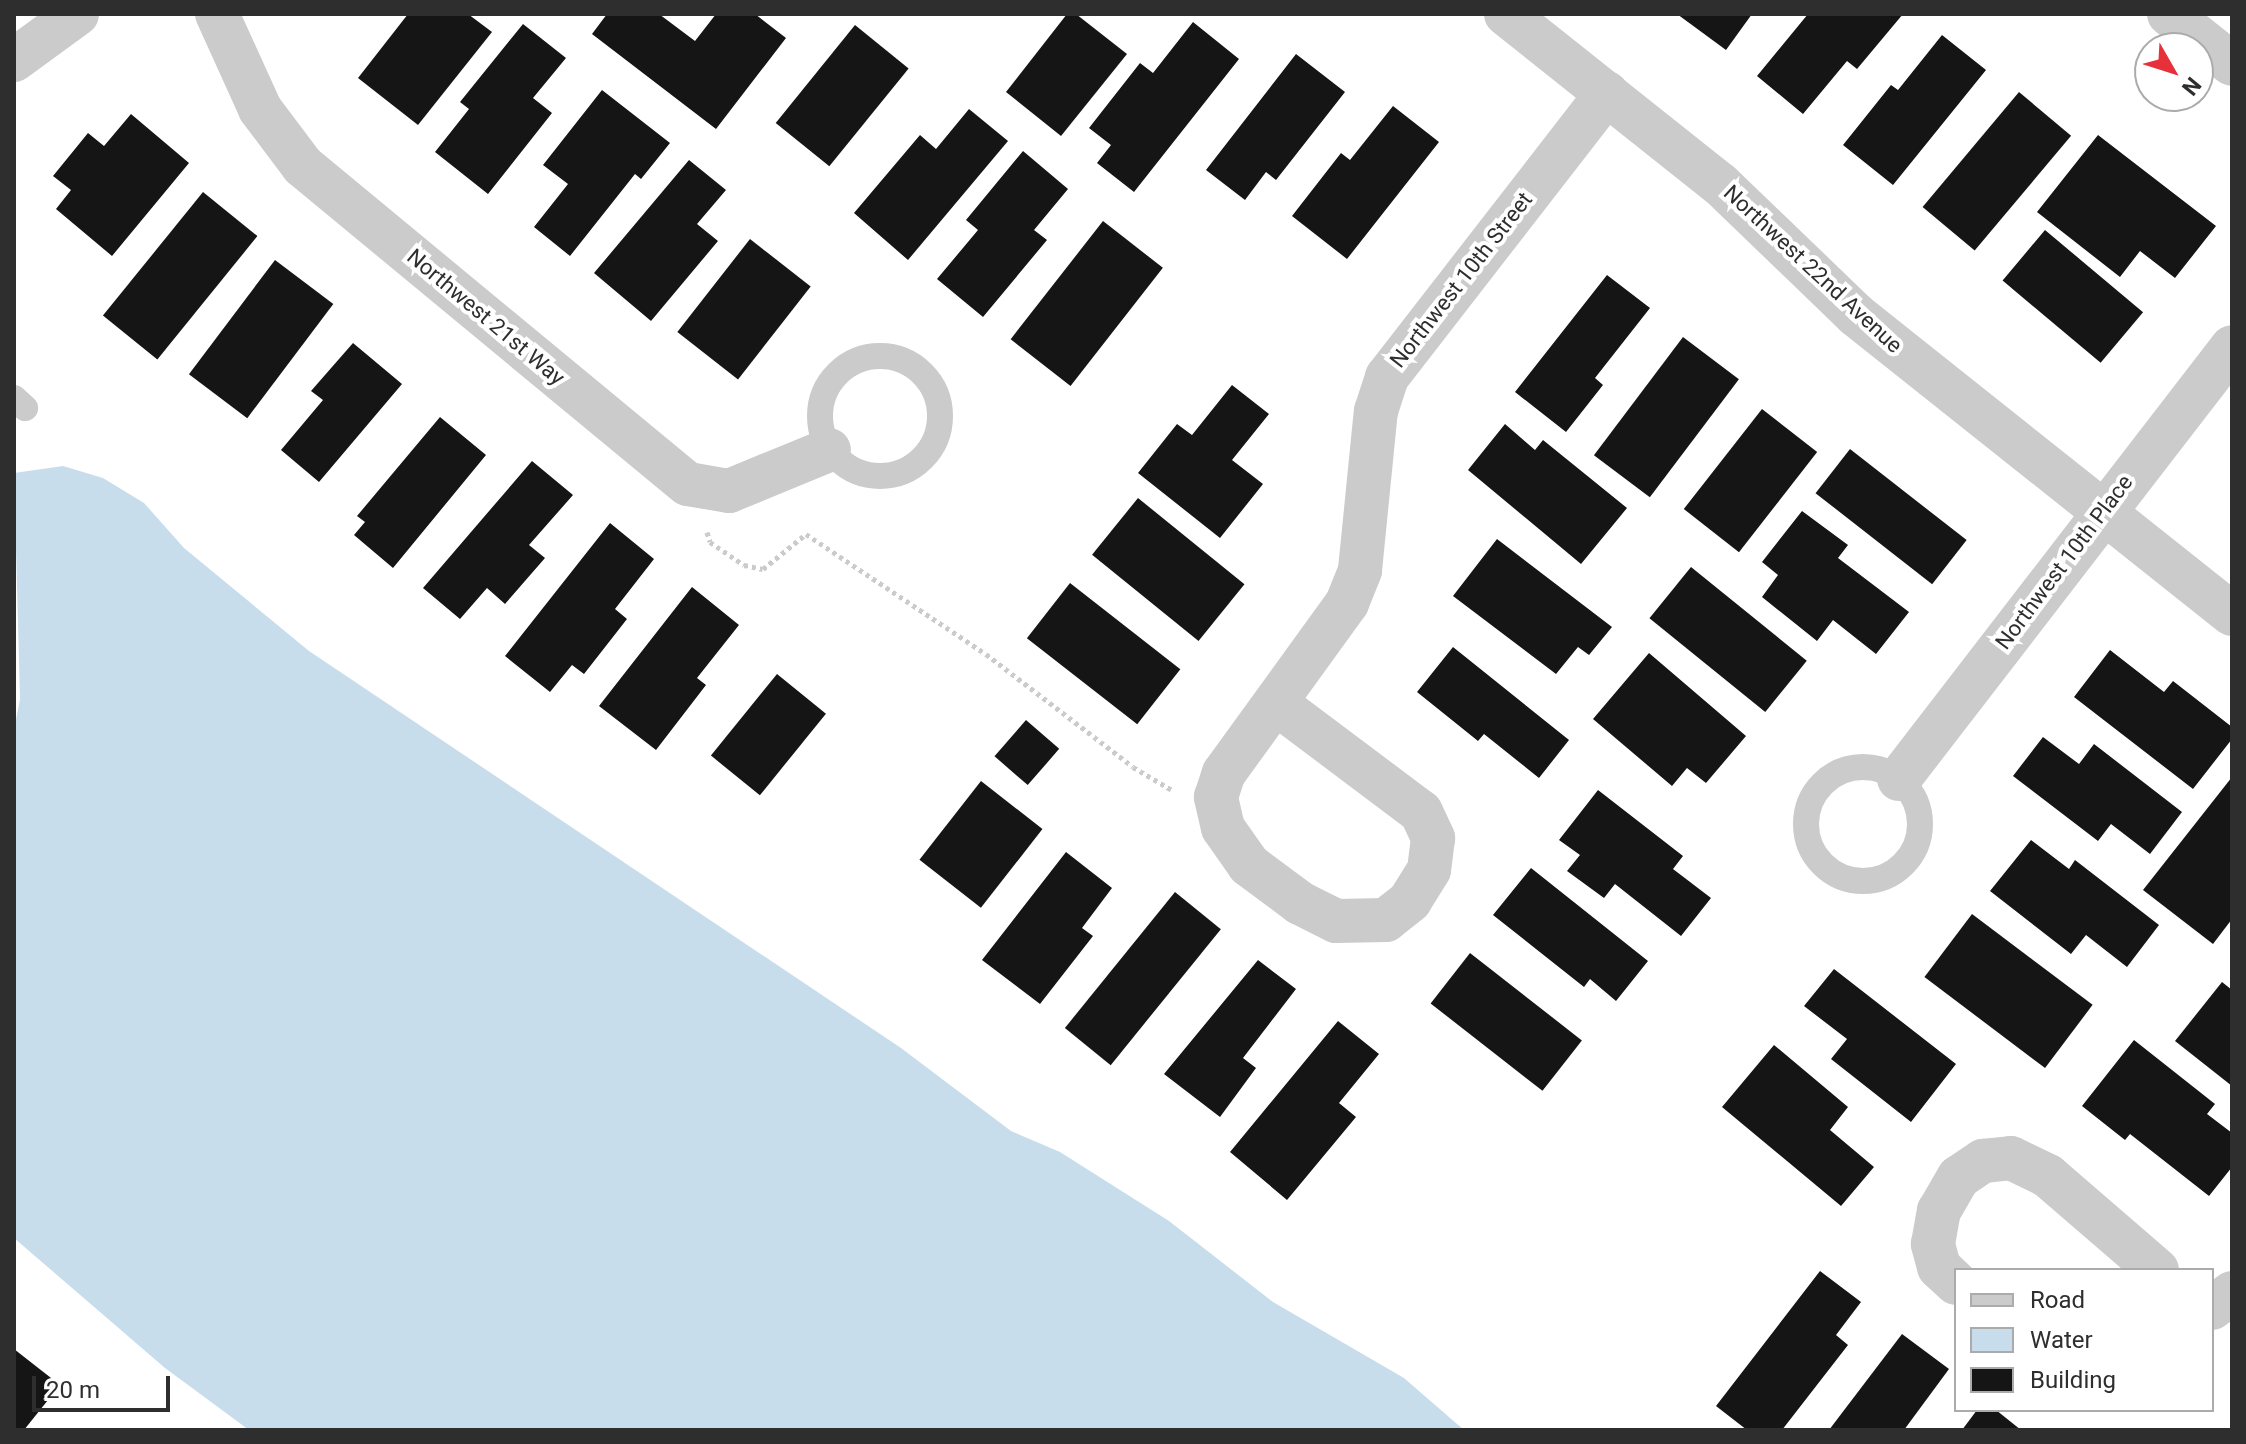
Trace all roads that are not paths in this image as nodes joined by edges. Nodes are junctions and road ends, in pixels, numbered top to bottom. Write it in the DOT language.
graph roads {
  1 [pos="77,14"];
  2 [pos="217,14"];
  3 [pos="1506,14"];
  4 [pos="2169,14"];
  5 [pos="14,60"];
  6 [pos="2232,64"];
  7 [pos="1607,93"];
  8 [pos="2232,347"];
  9 [pos="829,450"];
  10 [pos="2101,512"];
  11 [pos="2232,614"];
  12 [pos="1277,704"];
  13 [pos="1899,779"];
  14 [pos="2155,1268"];
  15 [pos="1954,1281"];
  16 [pos="2232,1293"];
  17 [pos="2214,1306"];
  1 -- 5 [label="street"];
  2 -- 9 [label="street, Northwest 21st Way"];
  3 -- 7 [label="street, Northwest 22nd Avenue"];
  4 -- 6 [label="street"];
  7 -- 10 [label="street, Northwest 22nd Avenue"];
  7 -- 12 [label="street, Northwest 10th Street"];
  8 -- 10 [label="street, Northwest 10th Place"];
  9 -- 9 [label="lane"];
  10 -- 11 [label="street, Northwest 22nd Avenue"];
  10 -- 13 [label="street, Northwest 10th Place"];
  12 -- 12 [label="street, Northwest 10th Street"];
  13 -- 13 [label="lane"];
  14 -- 15 [label="street"];
  16 -- 17 [label="street"];
}
